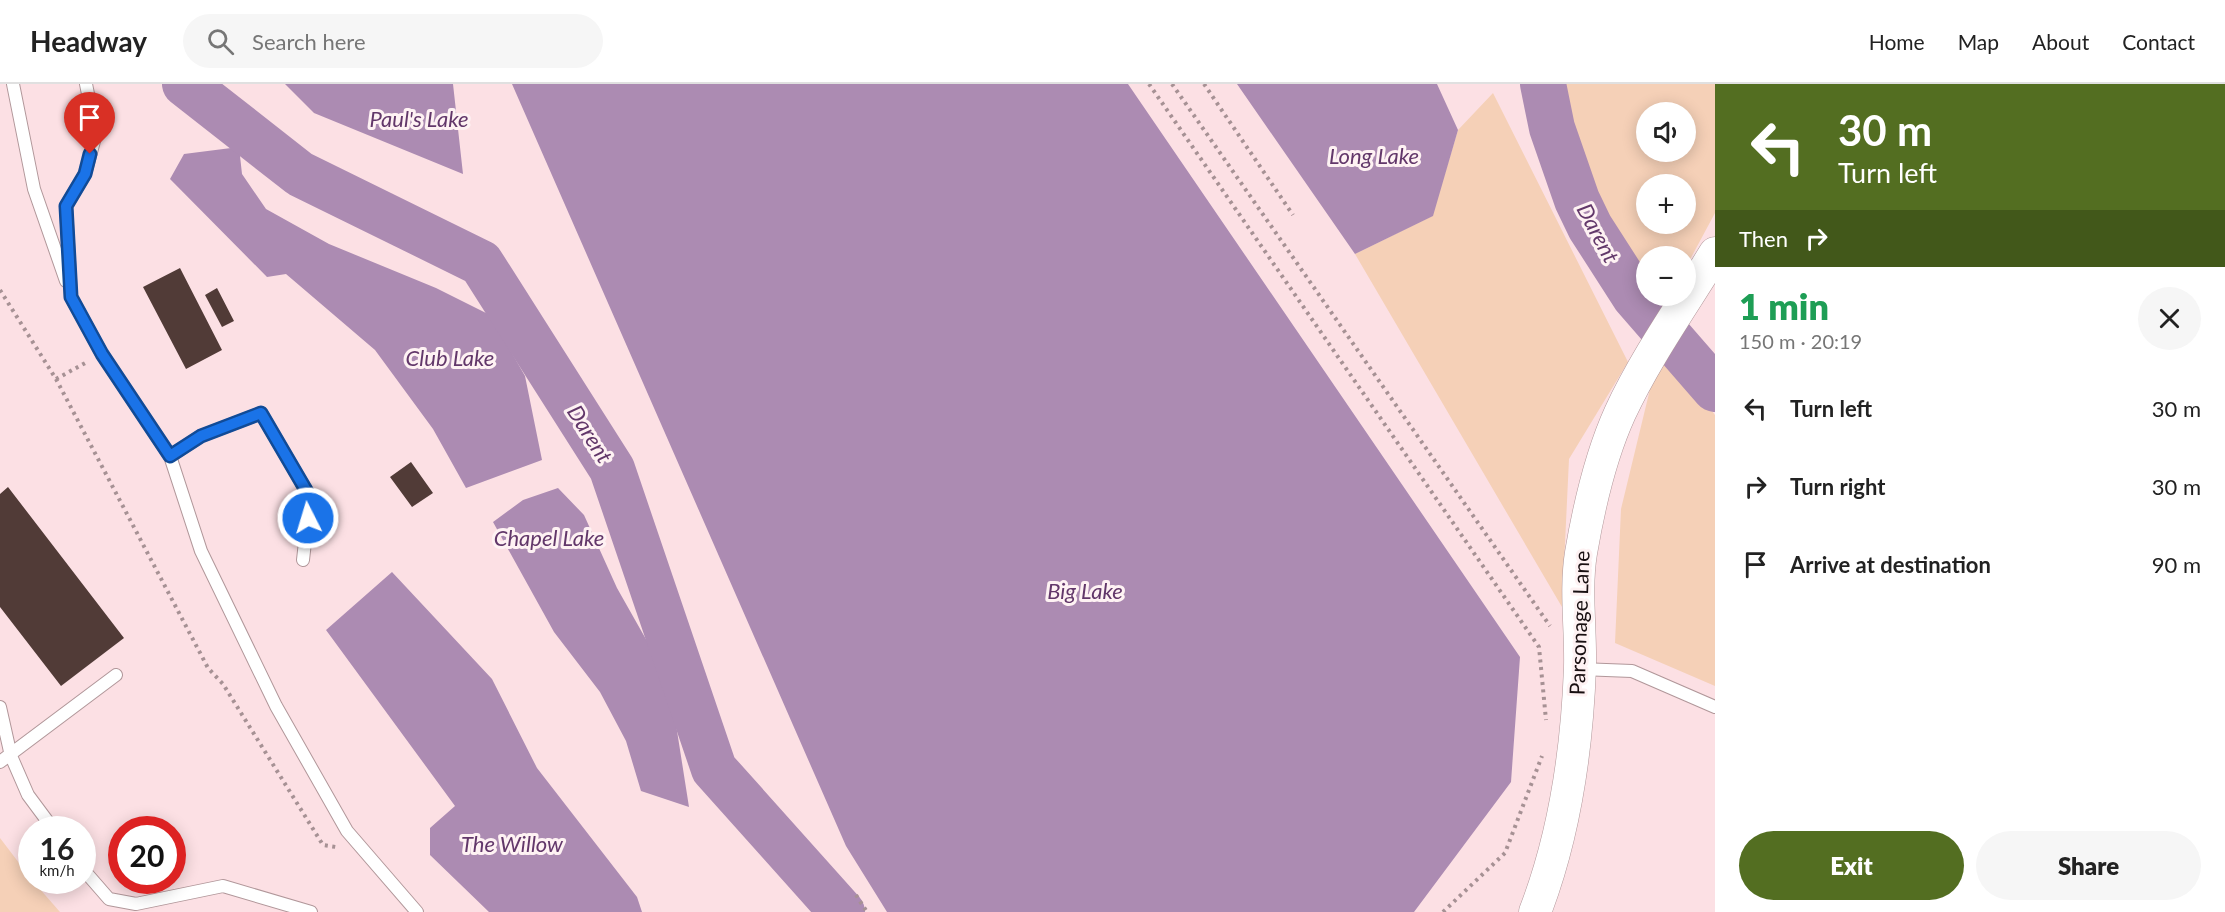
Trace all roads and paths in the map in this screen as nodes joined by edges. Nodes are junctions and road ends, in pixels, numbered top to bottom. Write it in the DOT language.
graph roads {
  1 [pos="13,84"];
  2 [pos="86,84"];
  3 [pos="1149,84"];
  4 [pos="1172,84"];
  5 [pos="1204,84"];
  6 [pos="1293,215"];
  7 [pos="1715,253"];
  8 [pos="0,290"];
  9 [pos="71,297"];
  10 [pos="102,354"];
  11 [pos="56,379"];
  12 [pos="170,456"];
  13 [pos="303,560"];
  14 [pos="1553,630"];
  15 [pos="1580,669"];
  16 [pos="116,675"];
  17 [pos="1715,707"];
  18 [pos="0,708"];
  19 [pos="1547,729"];
  20 [pos="1544,752"];
  21 [pos="6,759"];
  22 [pos="44,816"];
  23 [pos="323,844"];
  24 [pos="96,884"];
  25 [pos="856,895"];
  26 [pos="311,912"];
  27 [pos="417,912"];
  28 [pos="867,912"];
  29 [pos="1443,912"];
  30 [pos="1535,912"];
  1 -- 9 [label="lane"];
  2 -- 9 [label="lane"];
  3 -- 19 [label="path"];
  4 -- 14 [label="path"];
  5 -- 6 [label="path"];
  7 -- 15 [label="street, Parsonage Lane"];
  8 -- 11 [label="path"];
  9 -- 10 [label="lane"];
  10 -- 11 [label="path"];
  10 -- 12 [label="lane"];
  11 -- 23 [label="path"];
  12 -- 13 [label="lane"];
  12 -- 27 [label="lane"];
  15 -- 17 [label="lane"];
  15 -- 30 [label="street, Parsonage Lane"];
  16 -- 21 [label="lane"];
  18 -- 21 [label="lane"];
  20 -- 29 [label="path"];
  21 -- 22 [label="lane"];
  24 -- 26 [label="lane"];
  25 -- 28 [label="path"];
}
